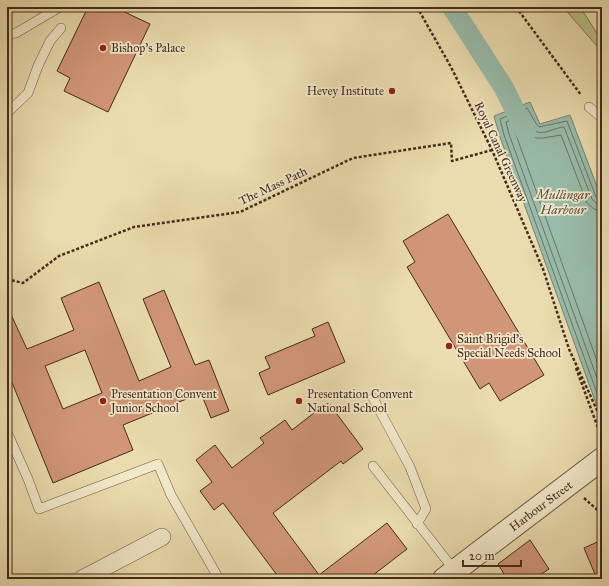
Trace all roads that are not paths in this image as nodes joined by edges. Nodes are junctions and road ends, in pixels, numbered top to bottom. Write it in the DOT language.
graph roads {
  1 [pos="60,7"];
  2 [pos="61,28"];
  3 [pos="7,34"];
  4 [pos="589,107"];
  5 [pos="7,113"];
  6 [pos="602,118"];
  7 [pos="373,398"];
  8 [pos="7,432"];
  9 [pos="602,459"];
  10 [pos="373,466"];
  11 [pos="417,524"];
  12 [pos="162,537"];
  13 [pos="450,575"];
  14 [pos="82,579"];
  15 [pos="219,579"];
  1 -- 3 [label="lane"];
  2 -- 5 [label="lane"];
  4 -- 6 [label="lane"];
  7 -- 11 [label="lane"];
  8 -- 15 [label="lane"];
  9 -- 13 [label="street, Harbour Street"];
  10 -- 11 [label="lane"];
  11 -- 13 [label="lane"];
  12 -- 14 [label="street"];
}
